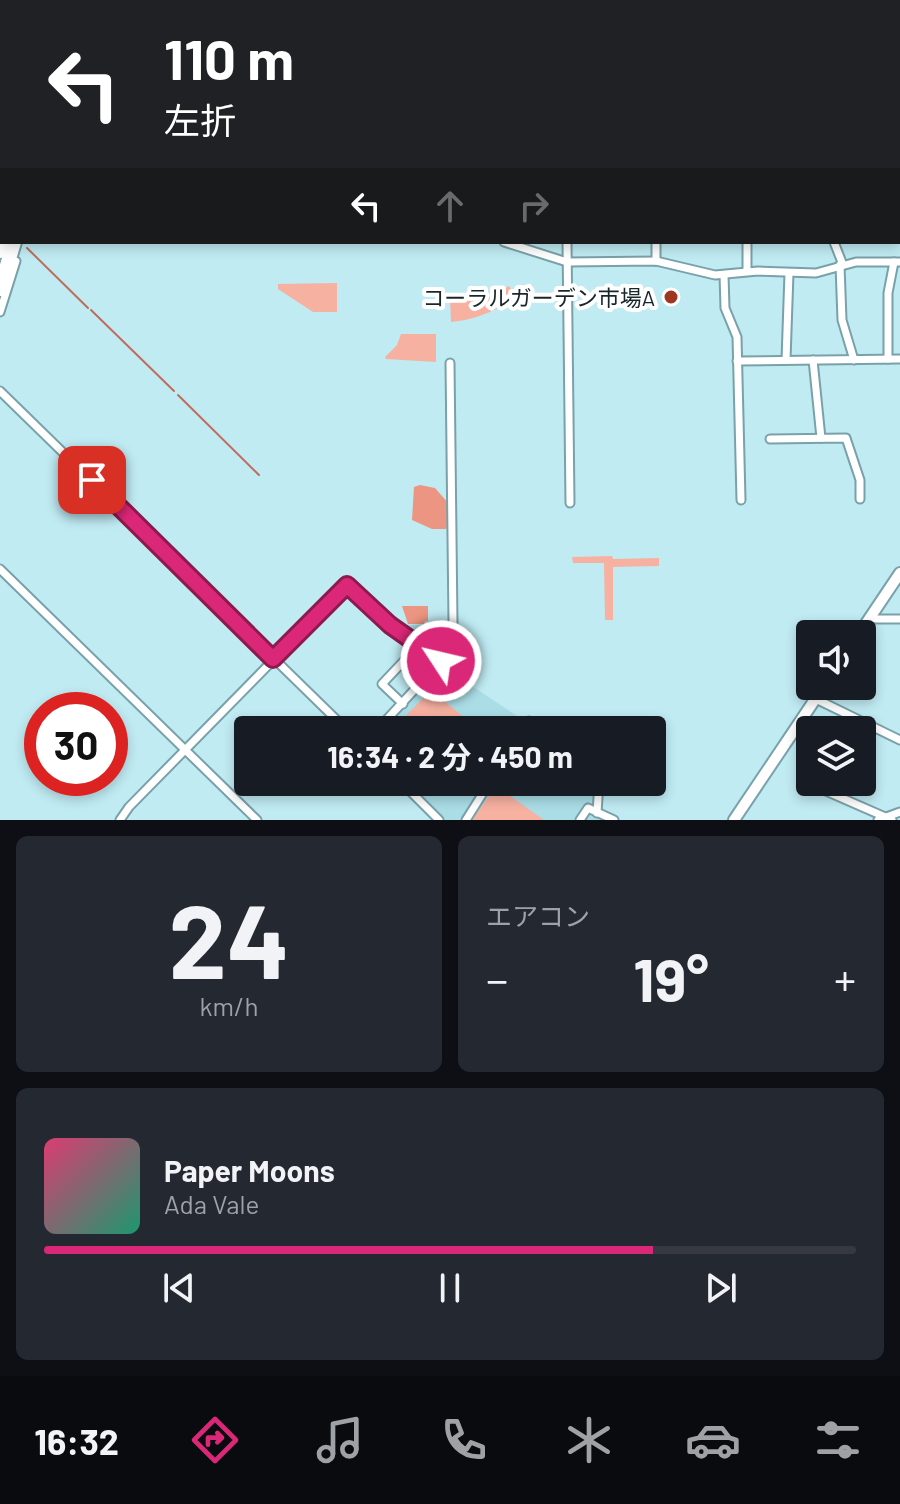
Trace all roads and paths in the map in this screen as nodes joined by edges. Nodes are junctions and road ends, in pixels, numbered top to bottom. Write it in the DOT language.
graph roads {
  1 [pos="13,244"];
  2 [pos="20,244"];
  3 [pos="510,244"];
  4 [pos="567,244"];
  5 [pos="656,244"];
  6 [pos="747,244"];
  7 [pos="835,244"];
  8 [pos="656,261"];
  9 [pos="567,262"];
  10 [pos="897,262"];
  11 [pos="842,265"];
  12 [pos="747,271"];
  13 [pos="789,273"];
  14 [pos="724,275"];
  15 [pos="0,289"];
  16 [pos="0,312"];
  17 [pos="888,359"];
  18 [pos="900,359"];
  19 [pos="786,360"];
  20 [pos="813,360"];
  21 [pos="854,360"];
  22 [pos="737,361"];
  23 [pos="450,363"];
  24 [pos="0,391"];
  25 [pos="821,438"];
  26 [pos="770,439"];
  27 [pos="860,499"];
  28 [pos="741,500"];
  29 [pos="570,503"];
  30 [pos="0,569"];
  31 [pos="900,573"];
  32 [pos="869,619"];
  33 [pos="900,619"];
  34 [pos="418,646"];
  35 [pos="273,659"];
  36 [pos="441,661"];
  37 [pos="815,700"];
  38 [pos="818,700"];
  39 [pos="403,704"];
  40 [pos="332,716"];
  41 [pos="391,716"];
  42 [pos="900,740"];
  43 [pos="185,749"];
  44 [pos="415,796"];
  45 [pos="481,796"];
  46 [pos="598,796"];
  47 [pos="836,796"];
  48 [pos="900,812"];
  49 [pos="597,813"];
  50 [pos="885,819"];
  51 [pos="120,820"];
  52 [pos="257,820"];
  53 [pos="439,820"];
  54 [pos="466,820"];
  55 [pos="580,820"];
  56 [pos="614,820"];
  57 [pos="734,820"];
  1 -- 15 [label="highway"];
  2 -- 16 [label="street"];
  3 -- 9 [label="street"];
  4 -- 9 [label="street"];
  5 -- 8 [label="street"];
  6 -- 12 [label="street"];
  7 -- 11 [label="street"];
  8 -- 9 [label="street"];
  8 -- 14 [label="street"];
  9 -- 29 [label="street"];
  10 -- 11 [label="street"];
  10 -- 17 [label="street"];
  11 -- 13 [label="street"];
  11 -- 21 [label="street"];
  12 -- 13 [label="street"];
  12 -- 14 [label="street"];
  13 -- 19 [label="street"];
  14 -- 22 [label="street"];
  17 -- 18 [label="street"];
  17 -- 21 [label="street"];
  19 -- 20 [label="street"];
  19 -- 22 [label="street"];
  20 -- 21 [label="street"];
  20 -- 25 [label="street"];
  22 -- 28 [label="street"];
  23 -- 36 [label="street"];
  24 -- 35 [label="street"];
  25 -- 26 [label="street"];
  25 -- 27 [label="street"];
  30 -- 43 [label="street"];
  31 -- 32 [label="main road"];
  32 -- 33 [label="street"];
  34 -- 35 [label="street"];
  34 -- 36 [label="street"];
  34 -- 39 [label="street"];
  35 -- 40 [label="street"];
  35 -- 43 [label="street"];
  36 -- 39 [label="street"];
  37 -- 57 [label="main road"];
  38 -- 42 [label="street"];
  39 -- 41 [label="street"];
  43 -- 51 [label="street"];
  43 -- 52 [label="street"];
  44 -- 53 [label="street"];
  45 -- 54 [label="street"];
  46 -- 49 [label="street"];
  47 -- 50 [label="street"];
  48 -- 50 [label="street"];
  49 -- 55 [label="street"];
  49 -- 56 [label="street"];
}
